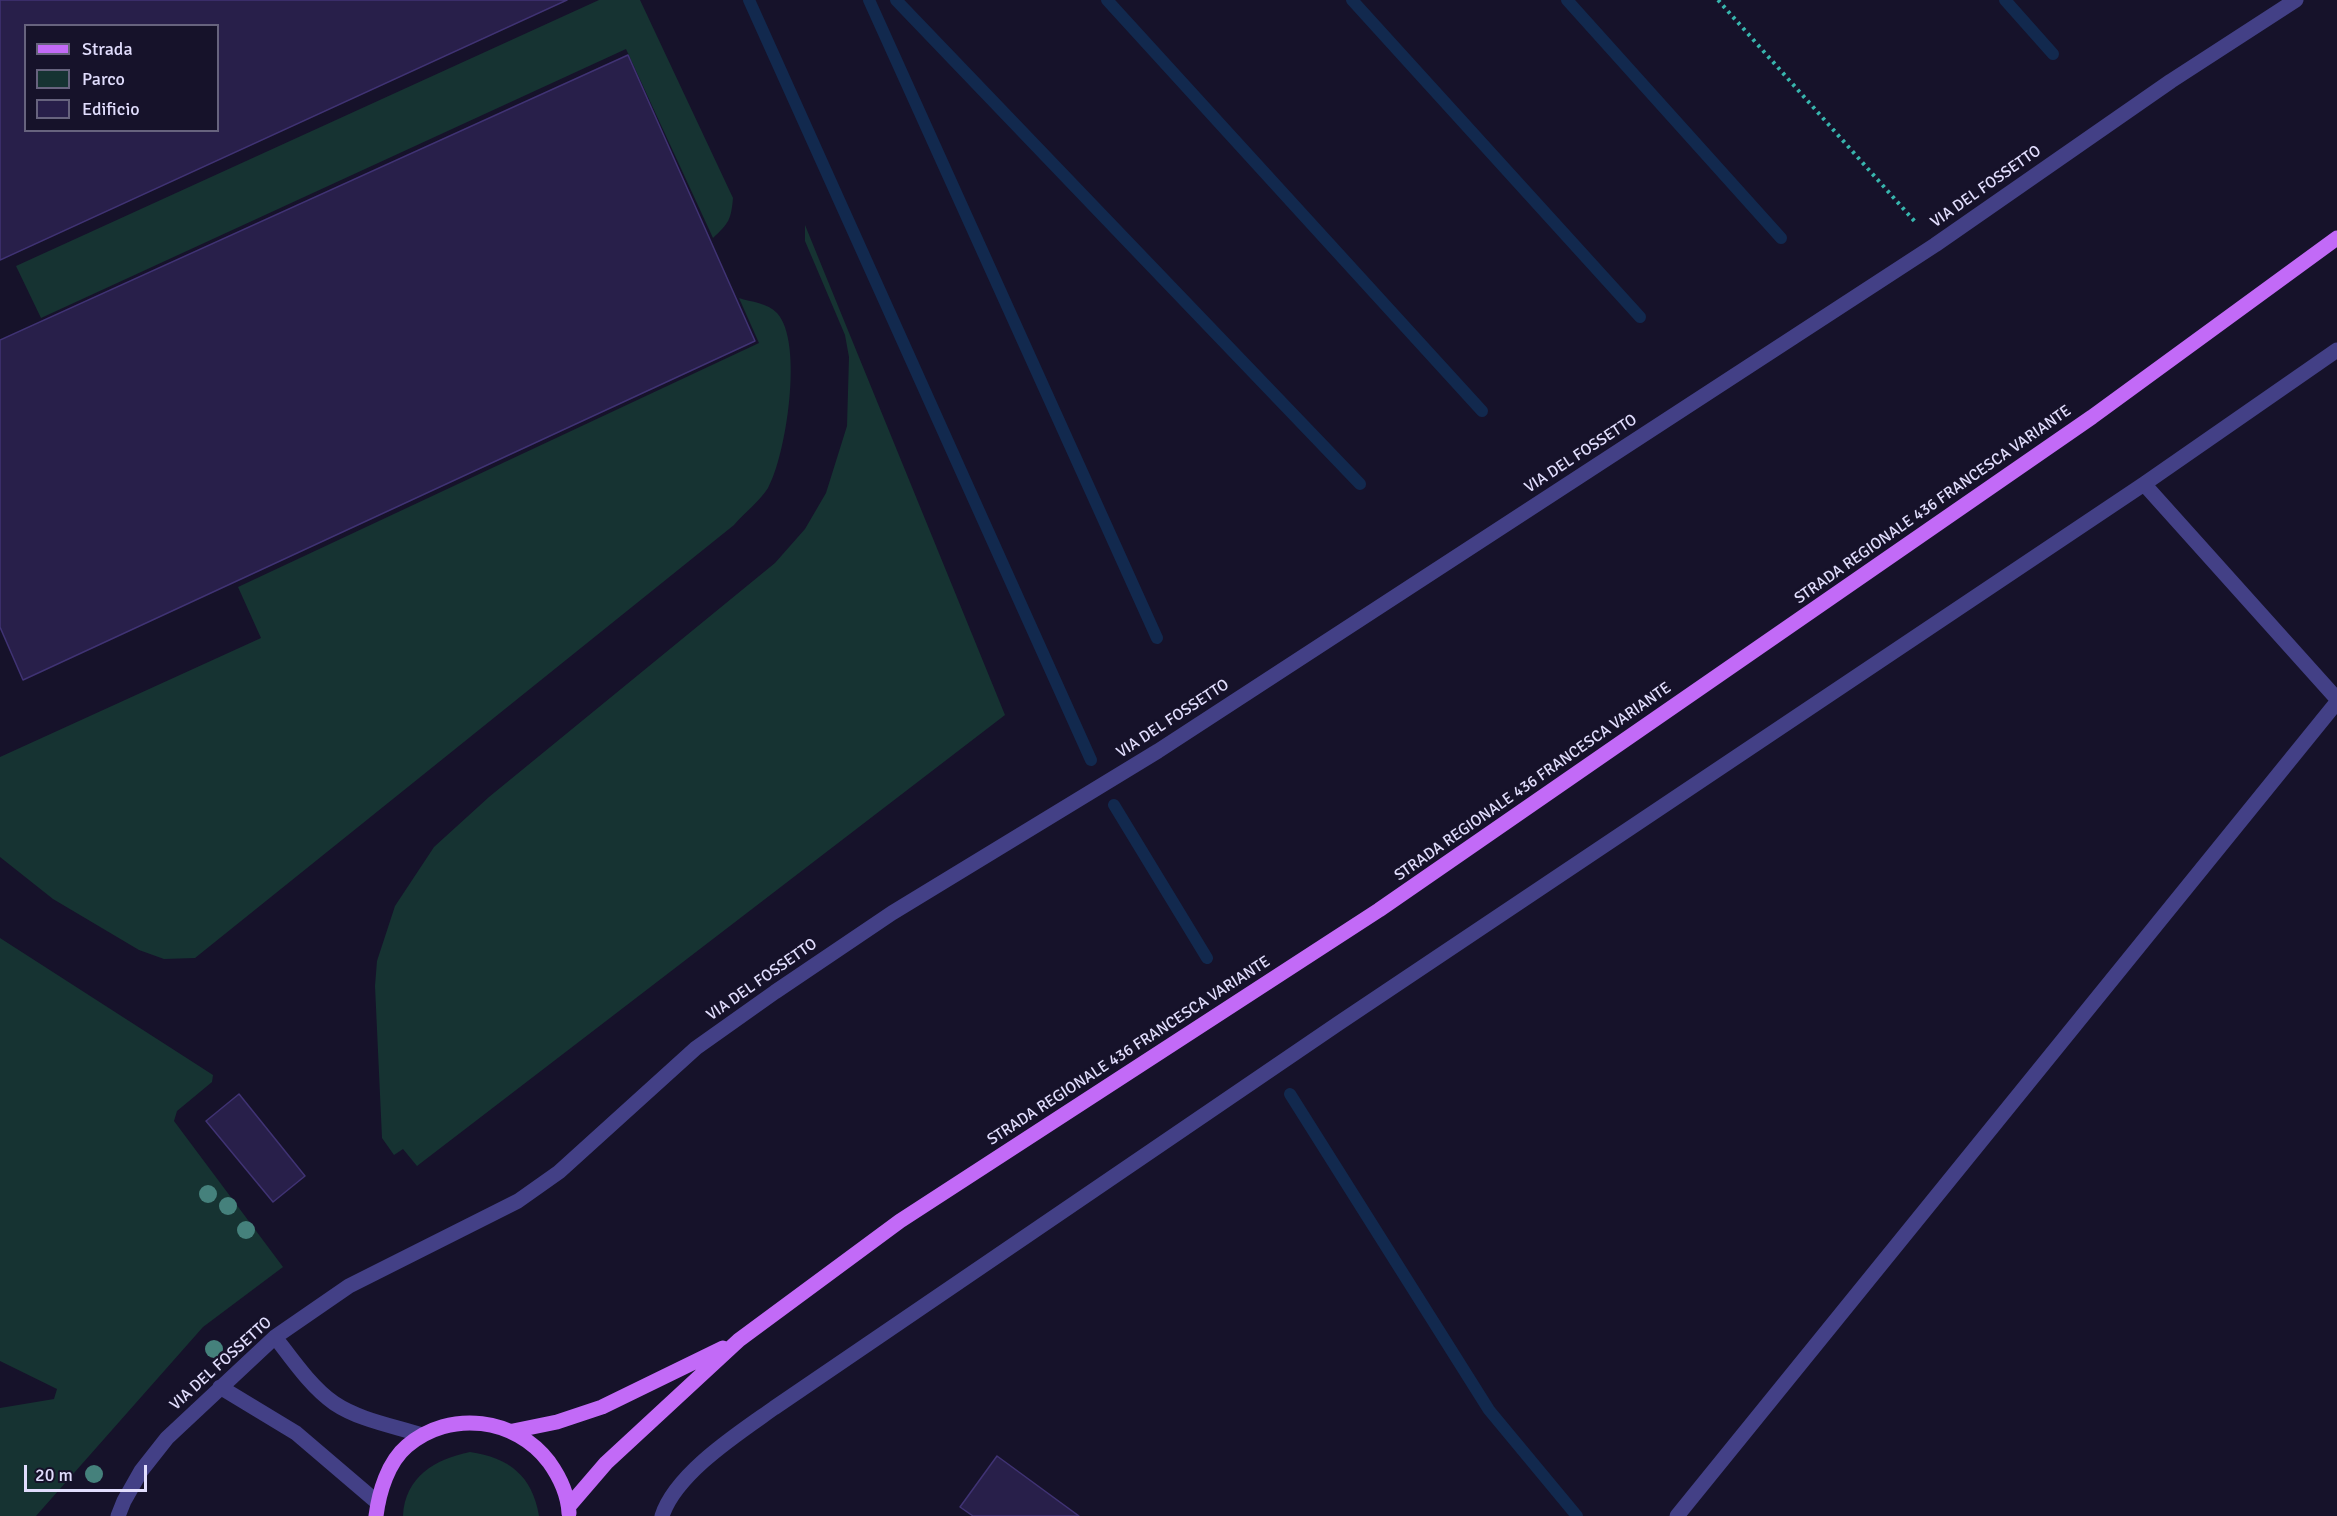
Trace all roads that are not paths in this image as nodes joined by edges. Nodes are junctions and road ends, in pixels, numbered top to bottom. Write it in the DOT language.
graph roads {
  1 [pos="2296,0"];
  2 [pos="2337,237"];
  3 [pos="2337,350"];
  4 [pos="2144,484"];
  5 [pos="2337,700"];
  6 [pos="275,1337"];
  7 [pos="739,1340"];
  8 [pos="220,1387"];
  9 [pos="513,1431"];
  10 [pos="422,1435"];
  11 [pos="377,1509"];
  12 [pos="569,1511"];
  13 [pos="118,1516"];
  14 [pos="662,1516"];
  15 [pos="1677,1516"];
  1 -- 6 [label="street, VIA DEL FOSSETTO"];
  2 -- 7 [label="main road, STRADA REGIONALE 436 FRANCESCA VARIANTE"];
  3 -- 4 [label="street"];
  4 -- 5 [label="street"];
  4 -- 14 [label="street"];
  5 -- 15 [label="street"];
  6 -- 8 [label="street, VIA DEL FOSSETTO"];
  6 -- 10 [label="street"];
  7 -- 9 [label="main road"];
  7 -- 12 [label="main road"];
  8 -- 11 [label="street"];
  8 -- 13 [label="street, VIA DEL FOSSETTO"];
  9 -- 10 [label="main road"];
  9 -- 12 [label="main road"];
  10 -- 11 [label="main road"];
}
